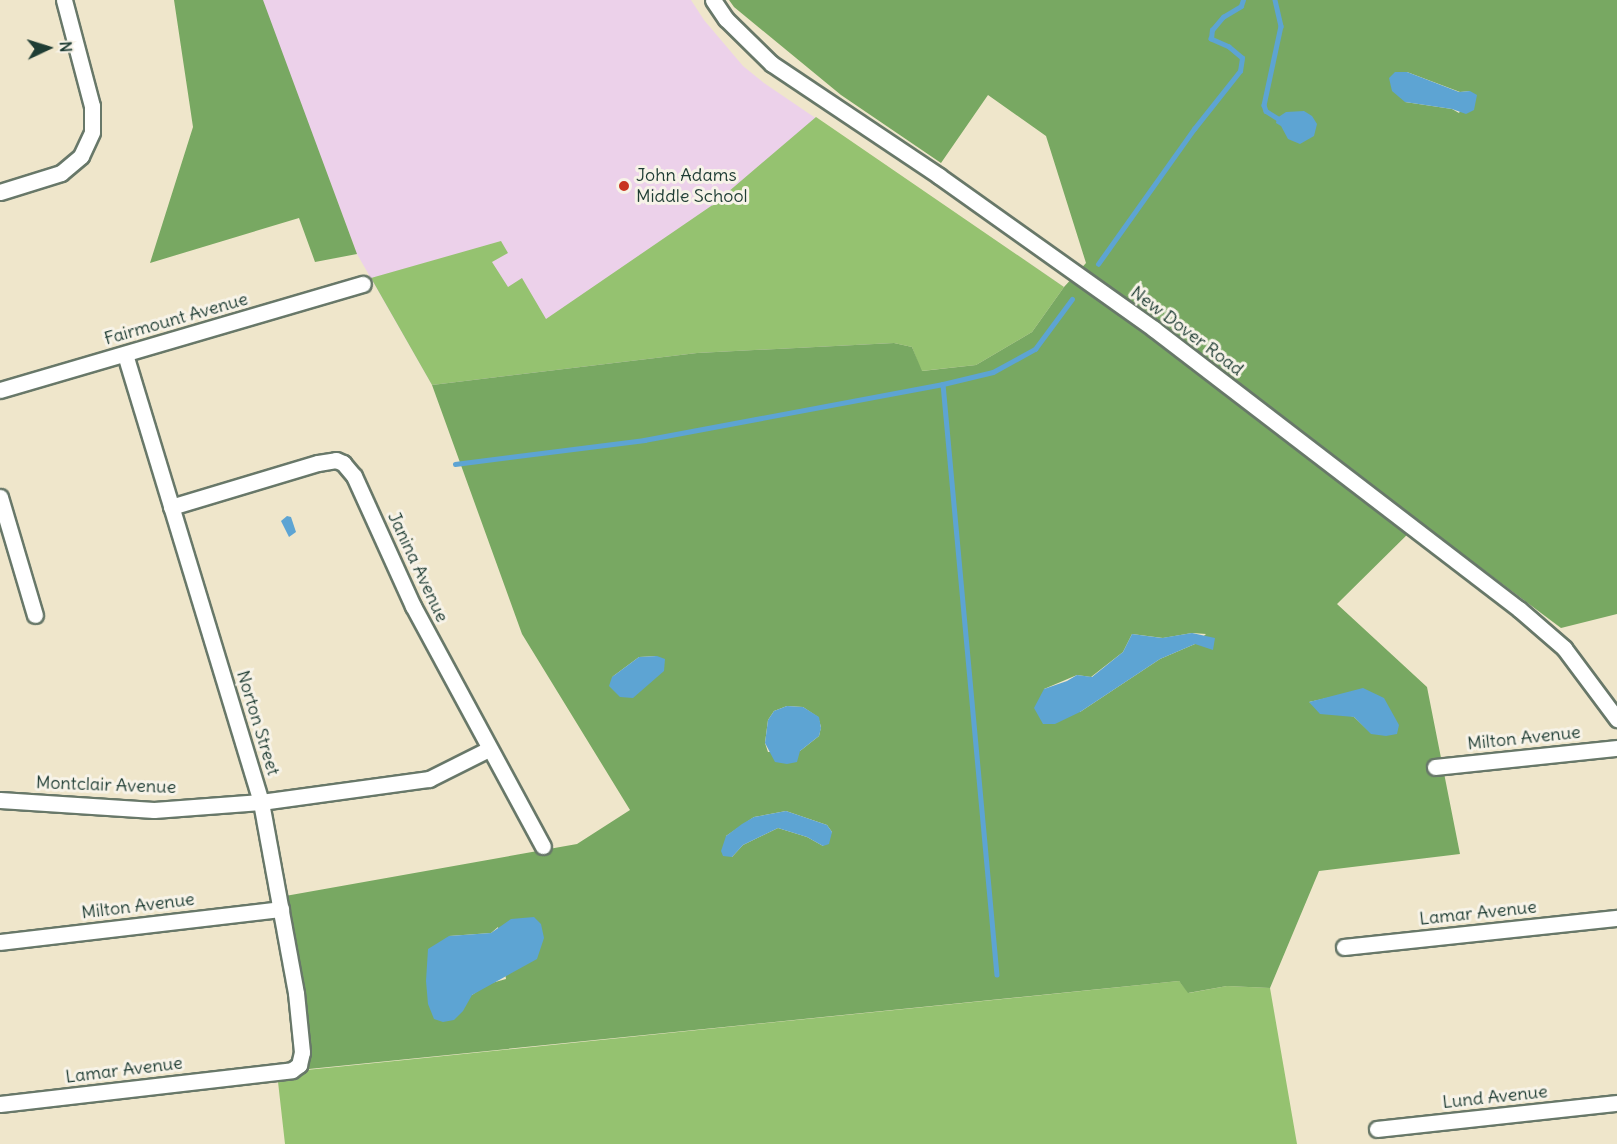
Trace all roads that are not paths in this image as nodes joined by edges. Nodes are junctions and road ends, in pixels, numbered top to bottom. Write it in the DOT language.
graph roads {
  1 [pos="64,0"];
  2 [pos="713,0"];
  3 [pos="0,192"];
  4 [pos="363,284"];
  5 [pos="125,354"];
  6 [pos="0,390"];
  7 [pos="0,497"];
  8 [pos="171,507"];
  9 [pos="35,615"];
  10 [pos="1617,719"];
  11 [pos="489,748"];
  12 [pos="1617,748"];
  13 [pos="1435,767"];
  14 [pos="0,800"];
  15 [pos="261,802"];
  16 [pos="543,846"];
  17 [pos="281,909"];
  18 [pos="1617,918"];
  19 [pos="0,942"];
  20 [pos="1344,947"];
  21 [pos="252,1075"];
  22 [pos="1617,1103"];
  23 [pos="0,1104"];
  24 [pos="1377,1129"];
  1 -- 3 [label="street"];
  2 -- 10 [label="street, New Dover Road"];
  4 -- 5 [label="street, Fairmount Avenue"];
  5 -- 6 [label="street, Fairmount Avenue"];
  5 -- 8 [label="street, Norton Street"];
  7 -- 9 [label="street"];
  8 -- 11 [label="street, Janina Avenue"];
  8 -- 15 [label="street, Norton Street"];
  11 -- 15 [label="street, Montclair Avenue"];
  11 -- 16 [label="street, Janina Avenue"];
  12 -- 13 [label="street, Milton Avenue"];
  14 -- 15 [label="street, Montclair Avenue"];
  15 -- 17 [label="street, Norton Street"];
  17 -- 19 [label="street, Milton Avenue"];
  17 -- 21 [label="street, Norton Street"];
  18 -- 20 [label="street, Lamar Avenue"];
  21 -- 23 [label="street, Lamar Avenue"];
  22 -- 24 [label="street, Lund Avenue"];
}
